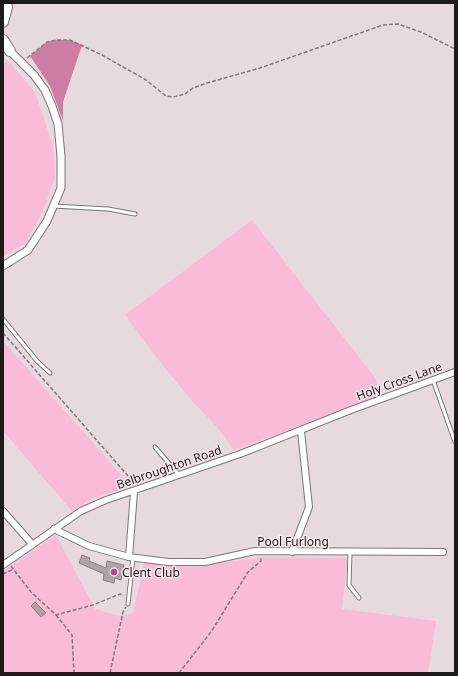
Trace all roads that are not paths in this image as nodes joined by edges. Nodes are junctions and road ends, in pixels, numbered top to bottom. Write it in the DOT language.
graph roads {
  1 [pos="7,8"];
  2 [pos="3,22"];
  3 [pos="3,40"];
  4 [pos="7,48"];
  5 [pos="53,206"];
  6 [pos="135,214"];
  7 [pos="3,266"];
  8 [pos="3,319"];
  9 [pos="455,372"];
  10 [pos="50,373"];
  11 [pos="433,380"];
  12 [pos="351,410"];
  13 [pos="301,431"];
  14 [pos="455,442"];
  15 [pos="155,447"];
  16 [pos="179,475"];
  17 [pos="136,490"];
  18 [pos="3,511"];
  19 [pos="54,530"];
  20 [pos="32,544"];
  21 [pos="292,552"];
  22 [pos="350,552"];
  23 [pos="443,552"];
  24 [pos="131,558"];
  25 [pos="5,563"];
  26 [pos="359,598"];
  27 [pos="128,604"];
  1 -- 2 [label="highway"];
  3 -- 4 [label="highway"];
  4 -- 5 [label="street"];
  5 -- 6 [label="lane"];
  5 -- 7 [label="street"];
  8 -- 10 [label="lane"];
  9 -- 11 [label="street, Holy Cross Lane"];
  11 -- 12 [label="street, Holy Cross Lane"];
  11 -- 14 [label="lane"];
  12 -- 13 [label="street, Belbroughton Road"];
  13 -- 16 [label="street, Belbroughton Road"];
  13 -- 21 [label="street"];
  15 -- 16 [label="lane"];
  16 -- 17 [label="street, Belbroughton Road"];
  17 -- 19 [label="street, Belbroughton Road"];
  17 -- 24 [label="street"];
  18 -- 20 [label="street"];
  19 -- 20 [label="street, Belbroughton Road"];
  19 -- 24 [label="street, Pool Furlong"];
  20 -- 25 [label="street, Belbroughton Road"];
  21 -- 22 [label="street, Pool Furlong"];
  21 -- 24 [label="street, Pool Furlong"];
  22 -- 23 [label="street, Pool Furlong"];
  22 -- 26 [label="lane"];
  24 -- 27 [label="lane"];
}
